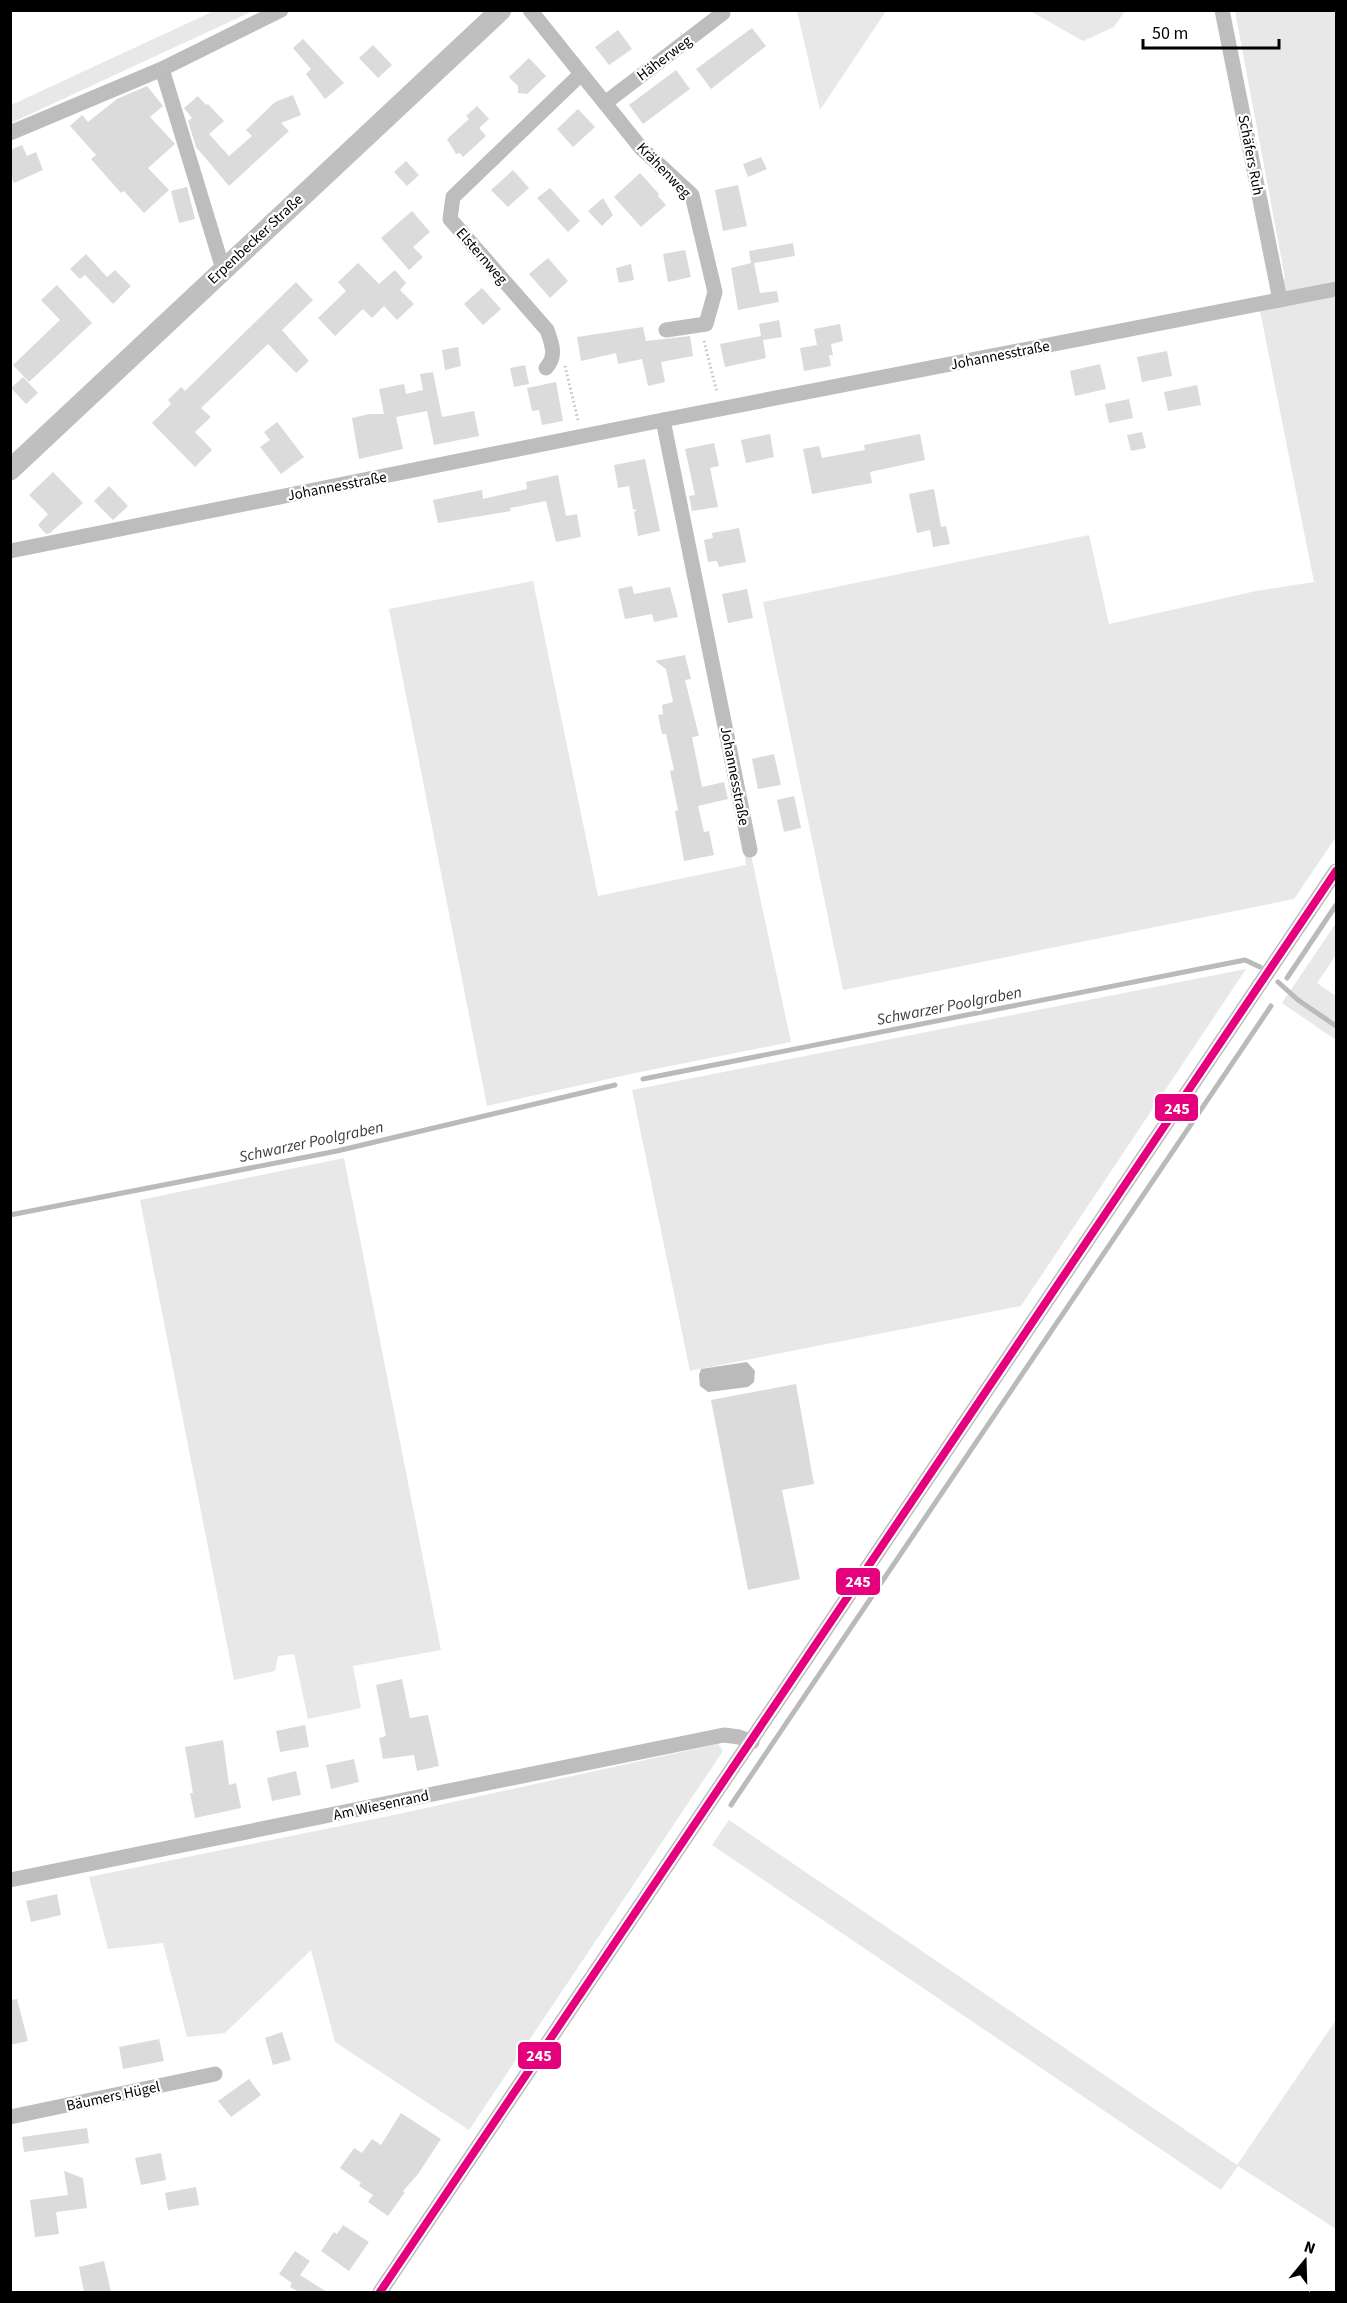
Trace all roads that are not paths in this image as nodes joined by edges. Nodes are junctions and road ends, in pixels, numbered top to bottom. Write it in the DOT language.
graph roads {
  1 [pos="281,10"];
  2 [pos="501,10"];
  3 [pos="530,10"];
  4 [pos="1222,10"];
  5 [pos="723,13"];
  6 [pos="162,69"];
  7 [pos="581,74"];
  8 [pos="605,103"];
  9 [pos="10,134"];
  10 [pos="223,269"];
  11 [pos="1336,289"];
  12 [pos="1280,300"];
  13 [pos="666,330"];
  14 [pos="549,362"];
  15 [pos="663,420"];
  16 [pos="10,470"];
  17 [pos="10,551"];
  18 [pos="750,850"];
  19 [pos="1336,871"];
  20 [pos="752,1742"];
  21 [pos="10,1880"];
  22 [pos="215,2074"];
  23 [pos="10,2117"];
  24 [pos="380,2292"];
  1 -- 6 [label="street"];
  2 -- 10 [label="main road, Erpenbecker Straße"];
  3 -- 7 [label="street, Krähenweg"];
  4 -- 12 [label="street, Schäfers Ruh"];
  5 -- 8 [label="street, Häherweg"];
  6 -- 9 [label="street"];
  6 -- 10 [label="street"];
  7 -- 8 [label="street, Krähenweg"];
  7 -- 14 [label="street, Elsternweg"];
  8 -- 13 [label="street, Krähenweg"];
  10 -- 16 [label="main road, Erpenbecker Straße"];
  11 -- 12 [label="street, Johannesstraße"];
  12 -- 15 [label="street, Johannesstraße"];
  15 -- 17 [label="street, Johannesstraße"];
  15 -- 18 [label="street, Johannesstraße"];
  19 -- 20 [label="street"];
  20 -- 21 [label="street, Am Wiesenrand"];
  20 -- 24 [label="street"];
  22 -- 23 [label="street, Bäumers Hügel"];
}
